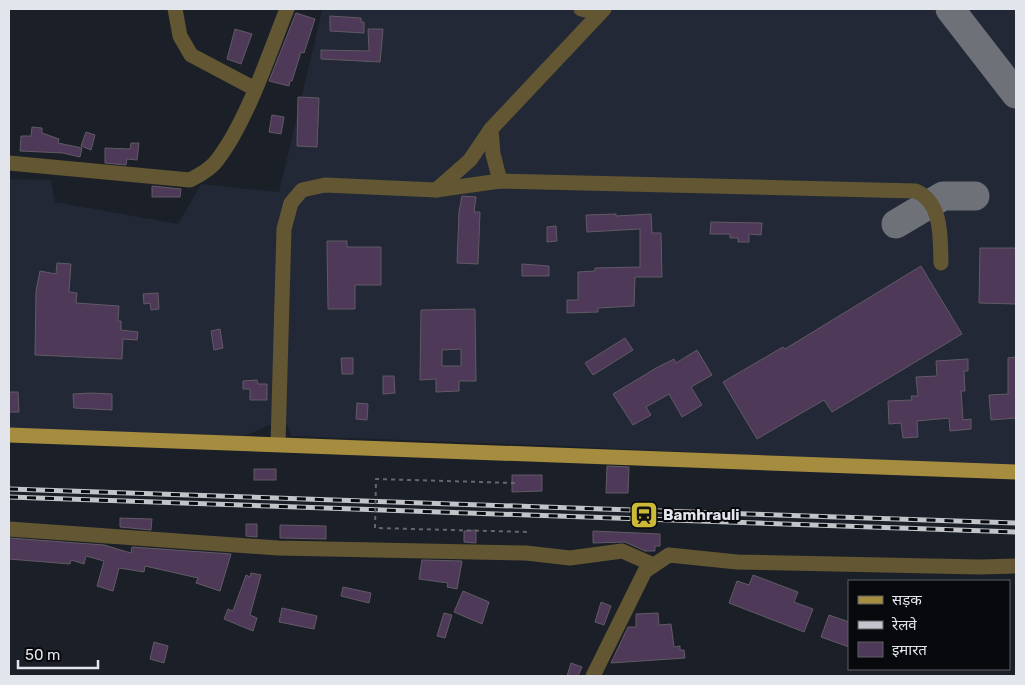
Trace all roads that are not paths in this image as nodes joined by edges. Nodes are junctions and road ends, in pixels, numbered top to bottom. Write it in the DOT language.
graph roads {
  1 [pos="175,9"];
  2 [pos="288,9"];
  3 [pos="581,9"];
  4 [pos="601,11"];
  5 [pos="255,89"];
  6 [pos="491,129"];
  7 [pos="9,163"];
  8 [pos="500,181"];
  9 [pos="436,190"];
  10 [pos="941,262"];
  11 [pos="9,435"];
  12 [pos="278,444"];
  13 [pos="1016,472"];
  14 [pos="9,528"];
  15 [pos="654,565"];
  16 [pos="1016,566"];
  17 [pos="593,676"];
  1 -- 5 [label="street"];
  2 -- 5 [label="street"];
  3 -- 4 [label="street"];
  4 -- 6 [label="street"];
  5 -- 7 [label="street"];
  6 -- 8 [label="street"];
  6 -- 9 [label="street"];
  8 -- 9 [label="street"];
  8 -- 10 [label="street"];
  9 -- 12 [label="street"];
  11 -- 12 [label="main road"];
  12 -- 13 [label="main road"];
  14 -- 15 [label="street"];
  15 -- 16 [label="street"];
  15 -- 17 [label="street"];
}
